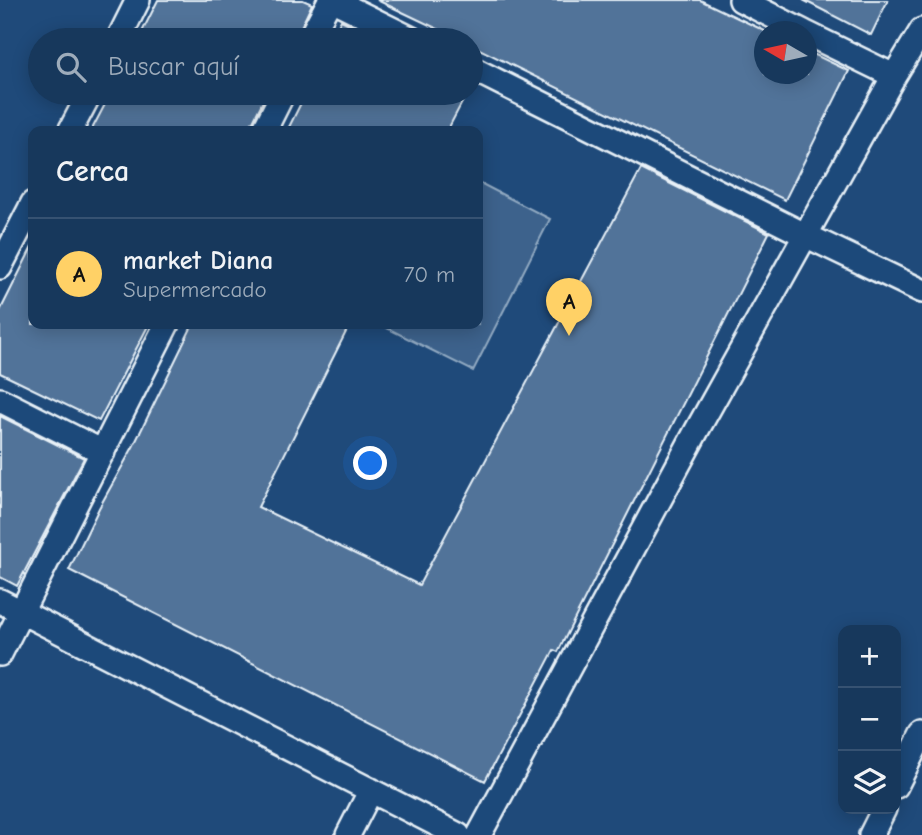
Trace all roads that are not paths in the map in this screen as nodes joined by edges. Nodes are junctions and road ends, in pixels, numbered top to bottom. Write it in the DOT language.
graph roads {
  1 [pos="138,0"];
  2 [pos="331,0"];
  3 [pos="741,0"];
  4 [pos="784,21"];
  5 [pos="124,28"];
  6 [pos="316,28"];
  7 [pos="389,28"];
  8 [pos="922,30"];
  9 [pos="817,38"];
  10 [pos="483,74"];
  11 [pos="894,76"];
  12 [pos="84,105"];
  13 [pos="277,105"];
  14 [pos="73,126"];
  15 [pos="266,126"];
  16 [pos="28,213"];
  17 [pos="805,235"];
  18 [pos="0,267"];
  19 [pos="922,291"];
  20 [pos="164,329"];
  21 [pos="0,400"];
  22 [pos="103,452"];
  23 [pos="0,601"];
  24 [pos="22,612"];
  25 [pos="0,654"];
  26 [pos="922,734"];
  27 [pos="901,776"];
  28 [pos="371,790"];
  29 [pos="882,814"];
  30 [pos="348,835"];
  31 [pos="458,835"];
  32 [pos="478,835"];
  33 [pos="871,835"];
  1 -- 5 [label="street"];
  2 -- 6 [label="street"];
  2 -- 7 [label="street"];
  3 -- 4 [label="street"];
  8 -- 11 [label="street"];
  9 -- 11 [label="street"];
  10 -- 17 [label="street"];
  11 -- 17 [label="street"];
  12 -- 14 [label="street"];
  13 -- 15 [label="street"];
  16 -- 18 [label="street"];
  17 -- 19 [label="street"];
  17 -- 32 [label="street"];
  20 -- 22 [label="street"];
  21 -- 22 [label="street"];
  22 -- 24 [label="street"];
  23 -- 24 [label="street"];
  24 -- 25 [label="street"];
  24 -- 28 [label="street"];
  26 -- 27 [label="street"];
  28 -- 30 [label="street"];
  28 -- 31 [label="street"];
  29 -- 33 [label="street"];
}
